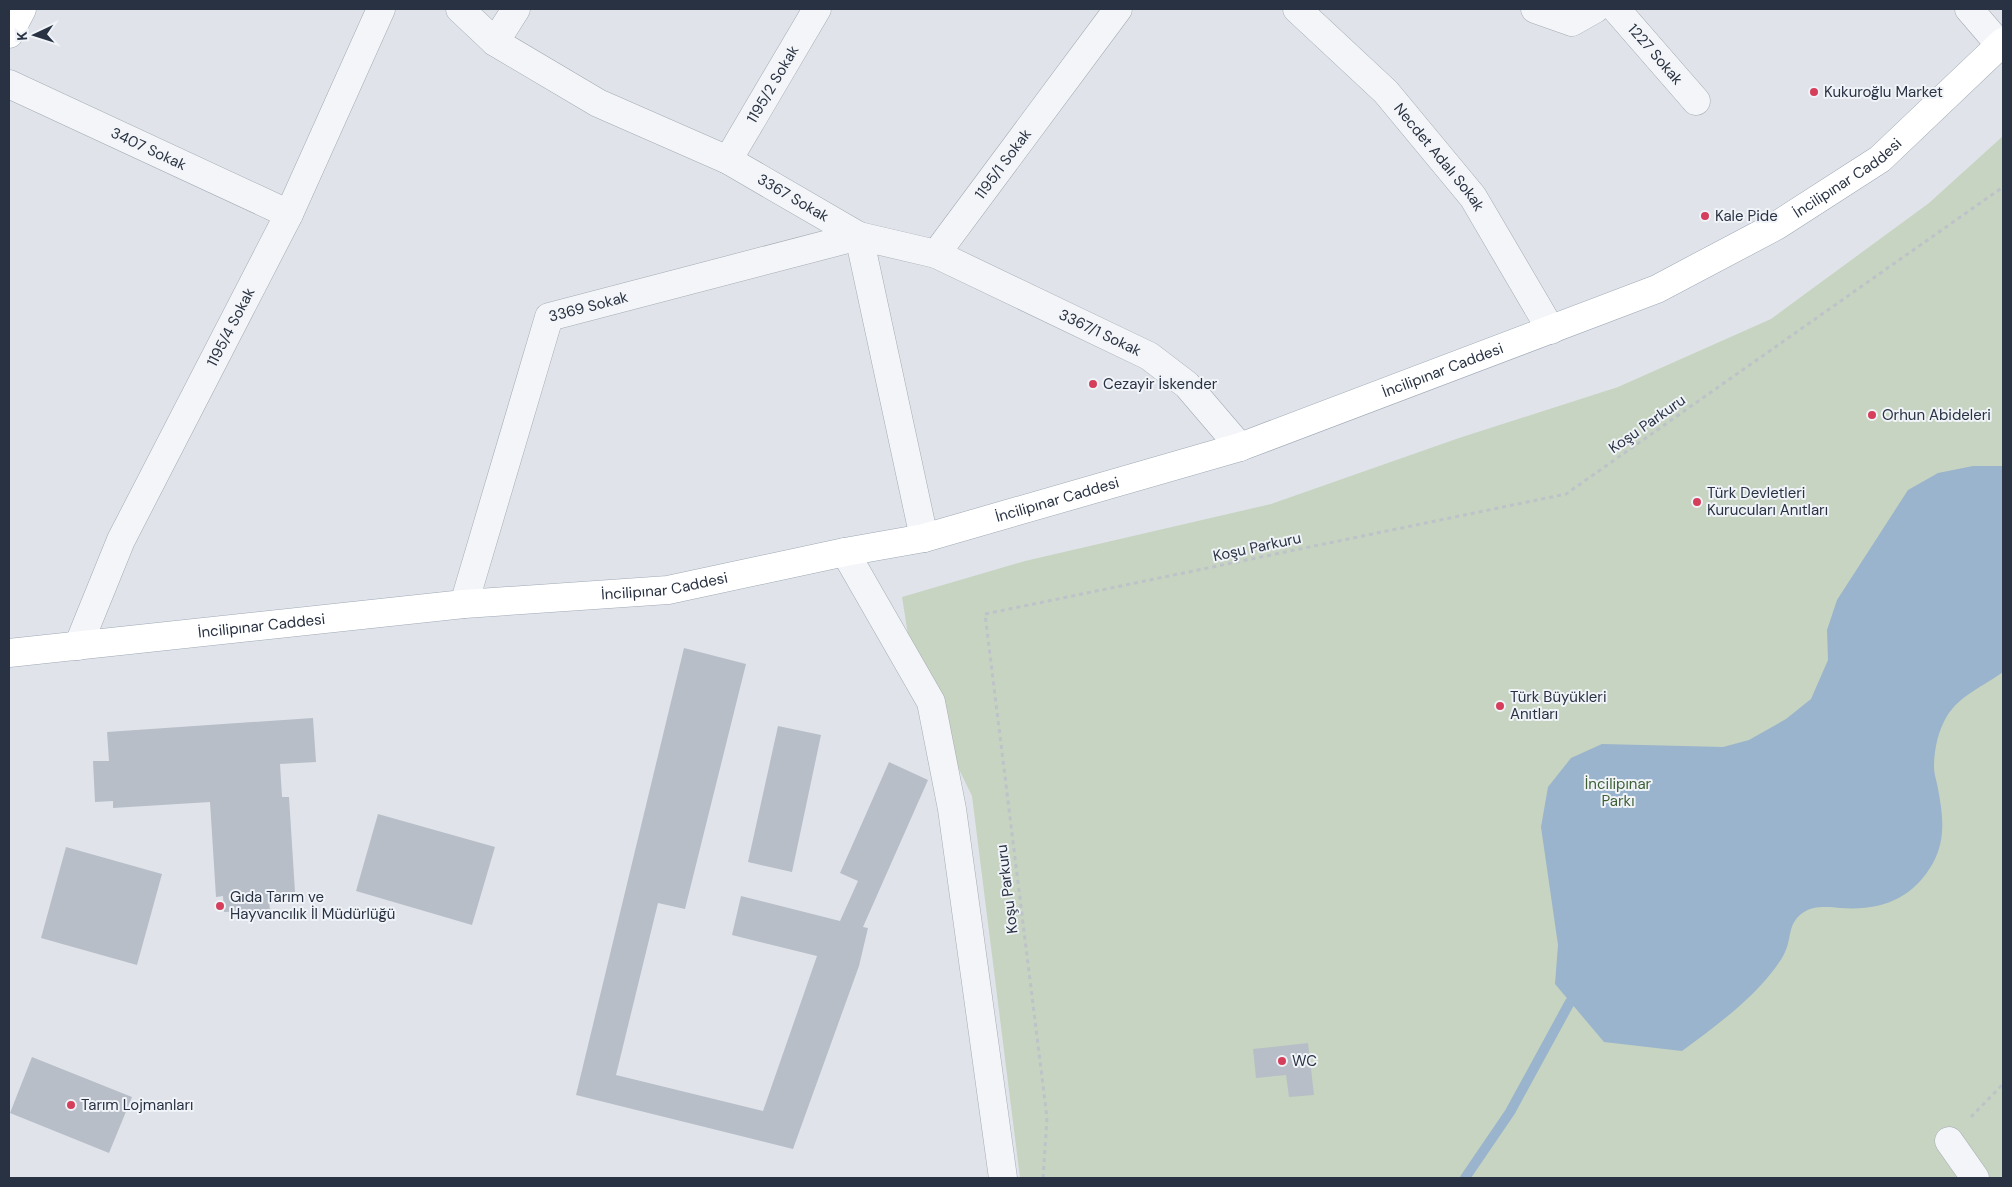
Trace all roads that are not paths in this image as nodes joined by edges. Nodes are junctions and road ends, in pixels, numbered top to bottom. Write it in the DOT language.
graph roads {
  1 [pos="22,9"];
  2 [pos="381,9"];
  3 [pos="460,9"];
  4 [pos="516,9"];
  5 [pos="817,9"];
  6 [pos="1118,9"];
  7 [pos="1297,9"];
  8 [pos="1535,9"];
  9 [pos="1595,9"];
  10 [pos="1616,9"];
  11 [pos="1969,9"];
  12 [pos="9,34"];
  13 [pos="495,42"];
  14 [pos="2001,43"];
  15 [pos="9,84"];
  16 [pos="1696,100"];
  17 [pos="728,160"];
  18 [pos="289,214"];
  19 [pos="859,236"];
  20 [pos="936,254"];
  21 [pos="1551,330"];
  22 [pos="1240,447"];
  23 [pos="924,538"];
  24 [pos="845,552"];
  25 [pos="464,604"];
  26 [pos="78,646"];
  27 [pos="9,653"];
  28 [pos="1948,1141"];
  29 [pos="1003,1178"];
  30 [pos="1975,1178"];
  1 -- 12 [label="main road"];
  2 -- 18 [label="street, 1195/4 Sokak"];
  3 -- 13 [label="street, 3367 Sokak"];
  4 -- 13 [label="street"];
  5 -- 17 [label="street, 1195/2 Sokak"];
  6 -- 20 [label="street, 1195/1 Sokak"];
  7 -- 21 [label="street, Necdet Adalı Sokak"];
  8 -- 9 [label="street"];
  10 -- 16 [label="street, 1227 Sokak"];
  11 -- 14 [label="street"];
  13 -- 17 [label="street, 3367 Sokak"];
  14 -- 21 [label="main road, İncilipınar Caddesi"];
  15 -- 18 [label="street, 3407 Sokak"];
  17 -- 19 [label="street, 3367 Sokak"];
  18 -- 26 [label="street, 1195/4 Sokak"];
  19 -- 20 [label="street"];
  19 -- 23 [label="street"];
  19 -- 25 [label="street, 3369 Sokak"];
  20 -- 22 [label="street, 3367/1 Sokak"];
  21 -- 22 [label="main road, İncilipınar Caddesi"];
  22 -- 23 [label="main road, İncilipınar Caddesi"];
  23 -- 24 [label="main road, İncilipınar Caddesi"];
  24 -- 25 [label="main road, İncilipınar Caddesi"];
  24 -- 29 [label="street"];
  25 -- 26 [label="main road, İncilipınar Caddesi"];
  26 -- 27 [label="main road, İncilipınar Caddesi"];
  28 -- 30 [label="street"];
}
